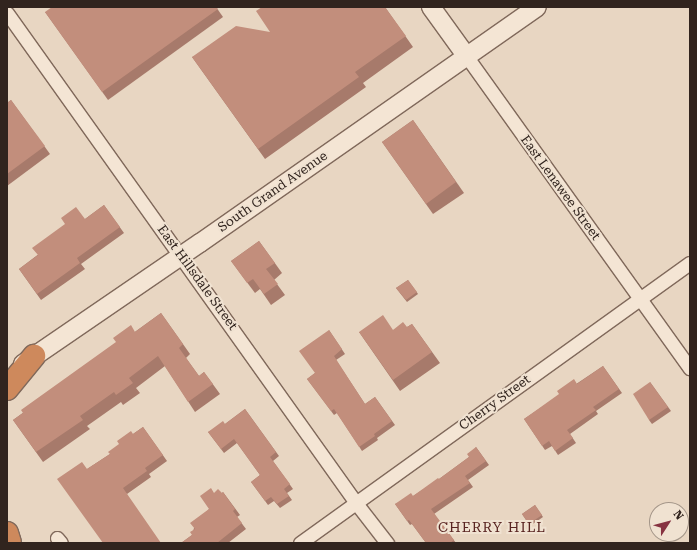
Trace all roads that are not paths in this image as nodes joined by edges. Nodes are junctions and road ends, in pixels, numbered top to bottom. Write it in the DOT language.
graph roads {
  1 [pos="431,7"];
  2 [pos="537,7"];
  3 [pos="7,13"];
  4 [pos="467,57"];
  5 [pos="181,256"];
  6 [pos="690,263"];
  7 [pos="641,299"];
  8 [pos="34,356"];
  9 [pos="690,368"];
  10 [pos="7,374"];
  11 [pos="7,389"];
  12 [pos="356,503"];
  13 [pos="7,533"];
  14 [pos="10,543"];
  15 [pos="300,543"];
  16 [pos="387,543"];
  1 -- 4 [label="street, East Lenawee Street"];
  2 -- 4 [label="street, South Grand Avenue"];
  3 -- 5 [label="street, East Hillsdale Street"];
  4 -- 5 [label="street, South Grand Avenue"];
  4 -- 7 [label="street, East Lenawee Street"];
  5 -- 8 [label="street, South Grand Avenue"];
  5 -- 12 [label="street, East Hillsdale Street"];
  6 -- 7 [label="street, Cherry Street"];
  7 -- 9 [label="street, East Lenawee Street"];
  7 -- 12 [label="street, Cherry Street"];
  8 -- 10 [label="street, South Grand Avenue"];
  8 -- 11 [label="highway"];
  12 -- 15 [label="street, Cherry Street"];
  12 -- 16 [label="street, East Hillsdale Street"];
  13 -- 14 [label="highway"];
}
